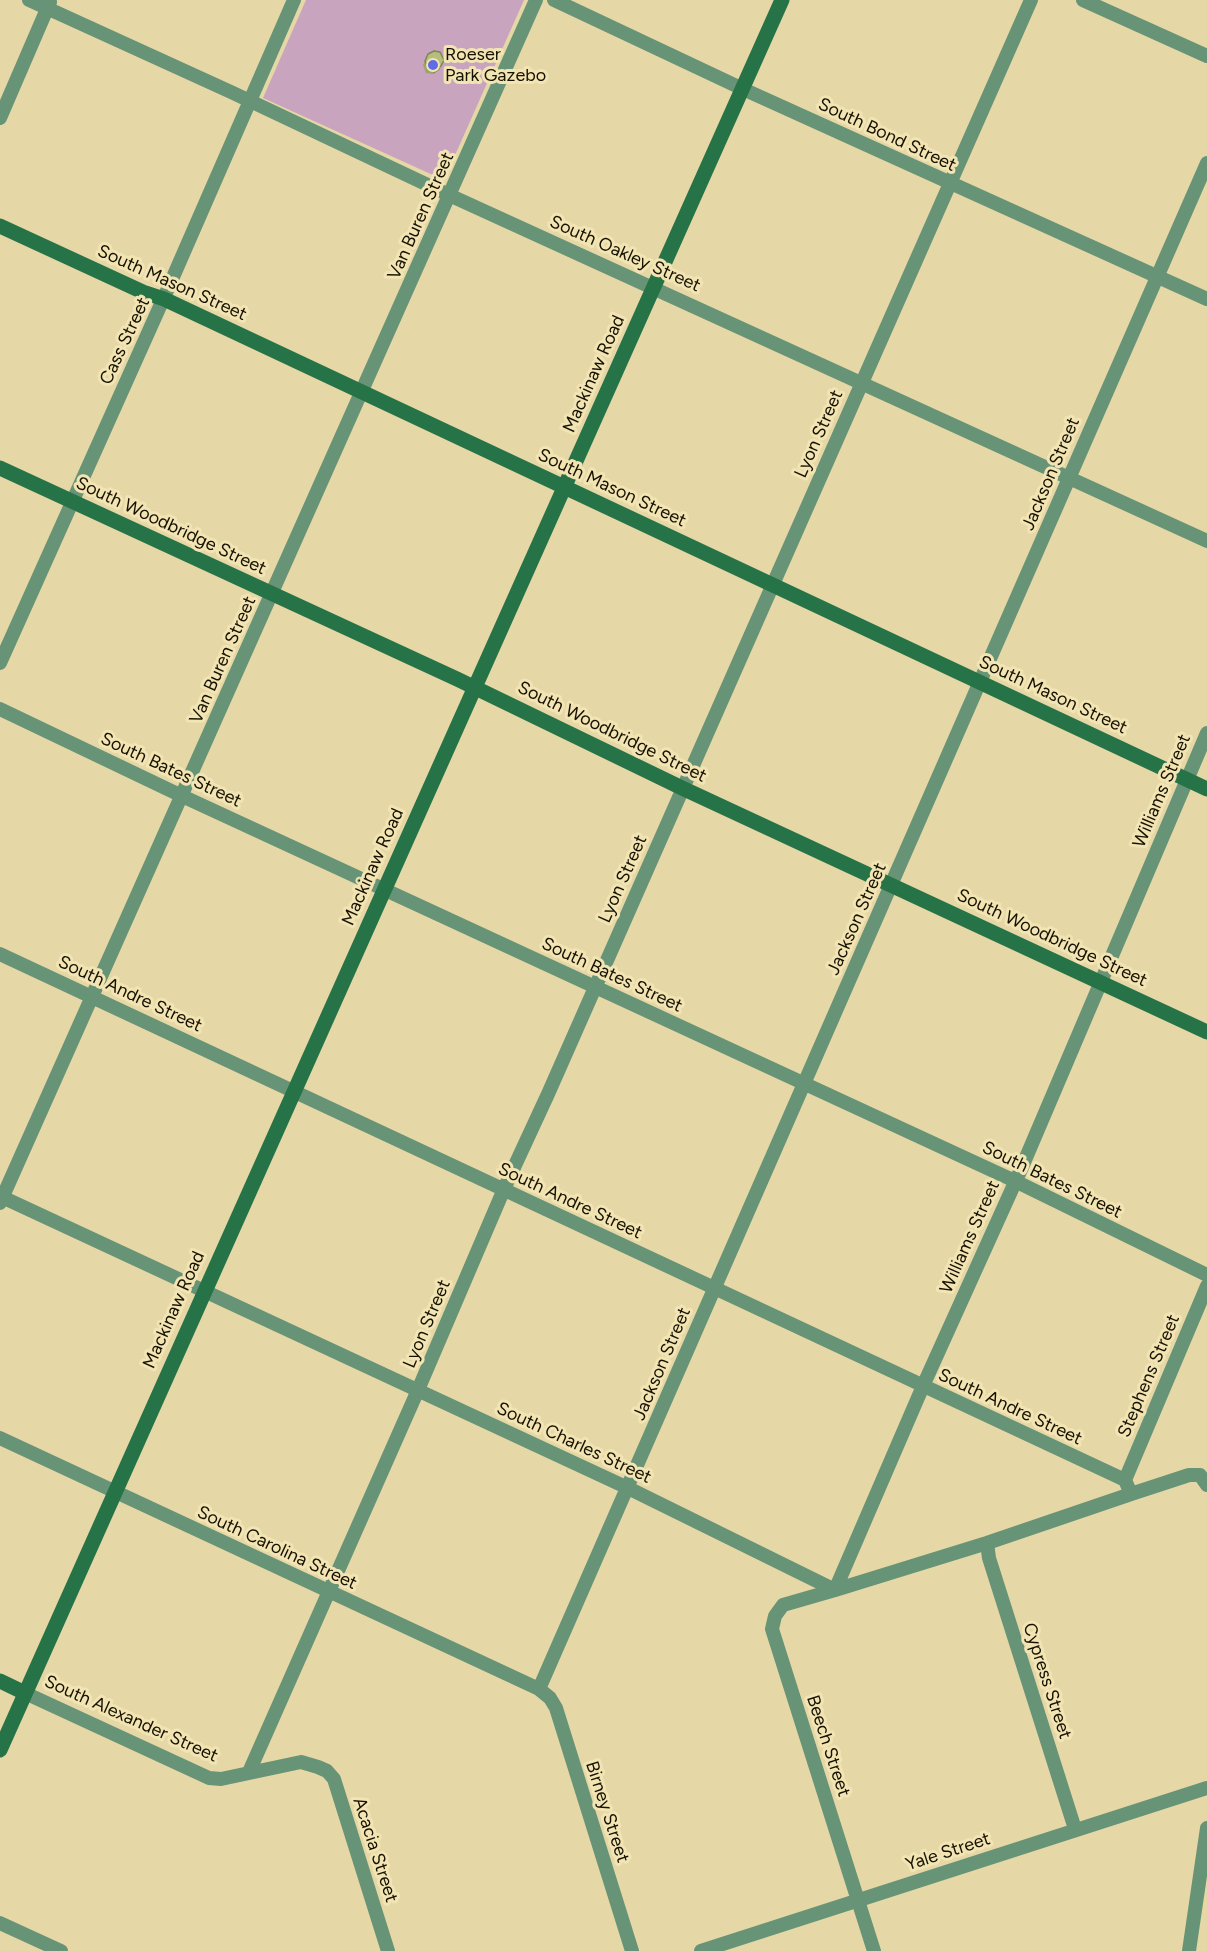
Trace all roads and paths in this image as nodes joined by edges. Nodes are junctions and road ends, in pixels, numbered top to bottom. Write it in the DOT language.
graph roads {
  1 [pos="29,0"];
  2 [pos="294,0"];
  3 [pos="536,0"];
  4 [pos="554,0"];
  5 [pos="782,0"];
  6 [pos="1031,0"];
  7 [pos="1083,0"];
  8 [pos="49,4"];
  9 [pos="1207,56"];
  10 [pos="743,89"];
  11 [pos="249,100"];
  12 [pos="0,118"];
  13 [pos="1207,163"];
  14 [pos="950,183"];
  15 [pos="449,195"];
  16 [pos="0,226"];
  17 [pos="1157,277"];
  18 [pos="655,287"];
  19 [pos="164,299"];
  20 [pos="1207,299"];
  21 [pos="862,382"];
  22 [pos="362,392"];
  23 [pos="0,468"];
  24 [pos="1069,478"];
  25 [pos="564,488"];
  26 [pos="71,502"];
  27 [pos="1207,540"];
  28 [pos="772,585"];
  29 [pos="273,595"];
  30 [pos="0,663"];
  31 [pos="981,682"];
  32 [pos="475,688"];
  33 [pos="0,709"];
  34 [pos="1207,733"];
  35 [pos="1186,780"];
  36 [pos="682,788"];
  37 [pos="1207,789"];
  38 [pos="182,796"];
  39 [pos="893,884"];
  40 [pos="384,890"];
  41 [pos="0,954"];
  42 [pos="1101,982"];
  43 [pos="595,987"];
  44 [pos="92,997"];
  45 [pos="1207,1032"];
  46 [pos="804,1085"];
  47 [pos="294,1091"];
  48 [pos="1015,1181"];
  49 [pos="504,1189"];
  50 [pos="1,1199"];
  51 [pos="1207,1275"];
  52 [pos="1207,1286"];
  53 [pos="714,1289"];
  54 [pos="204,1292"];
  55 [pos="923,1386"];
  56 [pos="418,1390"];
  57 [pos="0,1438"];
  58 [pos="1125,1480"];
  59 [pos="1207,1485"];
  60 [pos="628,1488"];
  61 [pos="114,1492"];
  62 [pos="1131,1494"];
  63 [pos="987,1543"];
  64 [pos="836,1590"];
  65 [pos="327,1591"];
  66 [pos="0,1681"];
  67 [pos="539,1689"];
  68 [pos="25,1693"];
  69 [pos="0,1750"];
  70 [pos="318,1767"];
  71 [pos="249,1772"];
  72 [pos="1207,1790"];
  73 [pos="1207,1828"];
  74 [pos="1075,1829"];
  75 [pos="858,1901"];
  76 [pos="0,1923"];
  77 [pos="61,1951"];
  78 [pos="388,1951"];
  79 [pos="632,1951"];
  80 [pos="701,1951"];
  81 [pos="874,1951"];
  82 [pos="1189,1951"];
  1 -- 8 [label="street, South Oakley Street"];
  2 -- 11 [label="street, Cass Street"];
  3 -- 15 [label="street, Van Buren Street"];
  4 -- 10 [label="street, South Bond Street"];
  5 -- 10 [label="main road, Mackinaw Road"];
  6 -- 14 [label="street, Lyon Street"];
  7 -- 9 [label="street"];
  8 -- 11 [label="street, South Oakley Street"];
  8 -- 12 [label="street"];
  10 -- 14 [label="street, South Bond Street"];
  10 -- 18 [label="main road, Mackinaw Road"];
  11 -- 15 [label="street, South Oakley Street"];
  11 -- 19 [label="street, Cass Street"];
  13 -- 17 [label="street, Jackson Street"];
  14 -- 17 [label="street, South Bond Street"];
  14 -- 21 [label="street, Lyon Street"];
  15 -- 18 [label="street, South Oakley Street"];
  15 -- 22 [label="street, Van Buren Street"];
  16 -- 19 [label="main road, South Mason Street"];
  17 -- 20 [label="street, South Bond Street"];
  17 -- 24 [label="street, Jackson Street"];
  18 -- 21 [label="street, South Oakley Street"];
  18 -- 25 [label="main road, Mackinaw Road"];
  19 -- 22 [label="main road, South Mason Street"];
  19 -- 26 [label="street, Cass Street"];
  21 -- 24 [label="street, South Oakley Street"];
  21 -- 28 [label="street, Lyon Street"];
  22 -- 25 [label="main road, South Mason Street"];
  22 -- 29 [label="street, Van Buren Street"];
  23 -- 26 [label="main road, South Woodbridge Street"];
  24 -- 27 [label="street, South Oakley Street"];
  24 -- 31 [label="street, Jackson Street"];
  25 -- 28 [label="main road, South Mason Street"];
  25 -- 32 [label="main road, Mackinaw Road"];
  26 -- 29 [label="main road, South Woodbridge Street"];
  26 -- 30 [label="street, Cass Street"];
  28 -- 31 [label="main road, South Mason Street"];
  28 -- 36 [label="street, Lyon Street"];
  29 -- 32 [label="main road, South Woodbridge Street"];
  29 -- 38 [label="street, Van Buren Street"];
  31 -- 35 [label="main road, South Mason Street"];
  31 -- 39 [label="street, Jackson Street"];
  32 -- 36 [label="main road, South Woodbridge Street"];
  32 -- 40 [label="main road, Mackinaw Road"];
  33 -- 38 [label="street, South Bates Street"];
  34 -- 35 [label="street, Williams Street"];
  35 -- 37 [label="main road, South Mason Street"];
  35 -- 42 [label="street, Williams Street"];
  36 -- 39 [label="main road, South Woodbridge Street"];
  36 -- 43 [label="street, Lyon Street"];
  38 -- 40 [label="street, South Bates Street"];
  38 -- 44 [label="street, Van Buren Street"];
  39 -- 42 [label="main road, South Woodbridge Street"];
  39 -- 46 [label="street, Jackson Street"];
  40 -- 43 [label="street, South Bates Street"];
  40 -- 47 [label="main road, Mackinaw Road"];
  41 -- 44 [label="street, South Andre Street"];
  42 -- 45 [label="main road, South Woodbridge Street"];
  42 -- 48 [label="street, Williams Street"];
  43 -- 46 [label="street, South Bates Street"];
  43 -- 49 [label="street, Lyon Street"];
  44 -- 47 [label="street, South Andre Street"];
  44 -- 50 [label="street, Van Buren Street"];
  46 -- 48 [label="street, South Bates Street"];
  46 -- 53 [label="street, Jackson Street"];
  47 -- 49 [label="street, South Andre Street"];
  47 -- 54 [label="main road, Mackinaw Road"];
  48 -- 51 [label="street, South Bates Street"];
  48 -- 55 [label="street, Williams Street"];
  49 -- 53 [label="street, South Andre Street"];
  49 -- 56 [label="street, Lyon Street"];
  50 -- 54 [label="street, South Charles Street"];
  52 -- 58 [label="street, Stephens Street"];
  53 -- 55 [label="street, South Andre Street"];
  53 -- 60 [label="street, Jackson Street"];
  54 -- 56 [label="street, South Charles Street"];
  54 -- 61 [label="main road, Mackinaw Road"];
  55 -- 58 [label="street, South Andre Street"];
  55 -- 64 [label="street, Williams Street"];
  56 -- 60 [label="street, South Charles Street"];
  56 -- 65 [label="street, Lyon Street"];
  57 -- 61 [label="street, South Carolina Street"];
  58 -- 62 [label="street"];
  59 -- 62 [label="street"];
  60 -- 64 [label="street, South Charles Street"];
  60 -- 67 [label="street, Jackson Street"];
  61 -- 65 [label="street, South Carolina Street"];
  61 -- 68 [label="main road, Mackinaw Road"];
  62 -- 63 [label="street"];
  63 -- 64 [label="street"];
  63 -- 74 [label="street, Cypress Street"];
  64 -- 75 [label="street, Beech Street"];
  65 -- 67 [label="street, South Carolina Street"];
  65 -- 71 [label="street, Lyon Street"];
  66 -- 68 [label="main road, South Alexander Street"];
  67 -- 79 [label="street, Birney Street"];
  68 -- 69 [label="main road, Mackinaw Road"];
  68 -- 71 [label="street, South Alexander Street"];
  70 -- 71 [label="street, South Alexander Street"];
  70 -- 78 [label="street, Acacia Street"];
  72 -- 74 [label="street, Yale Street"];
  73 -- 82 [label="street"];
  74 -- 75 [label="street, Yale Street"];
  75 -- 80 [label="street, Yale Street"];
  75 -- 81 [label="street, Beech Street"];
  76 -- 77 [label="street"];
}
